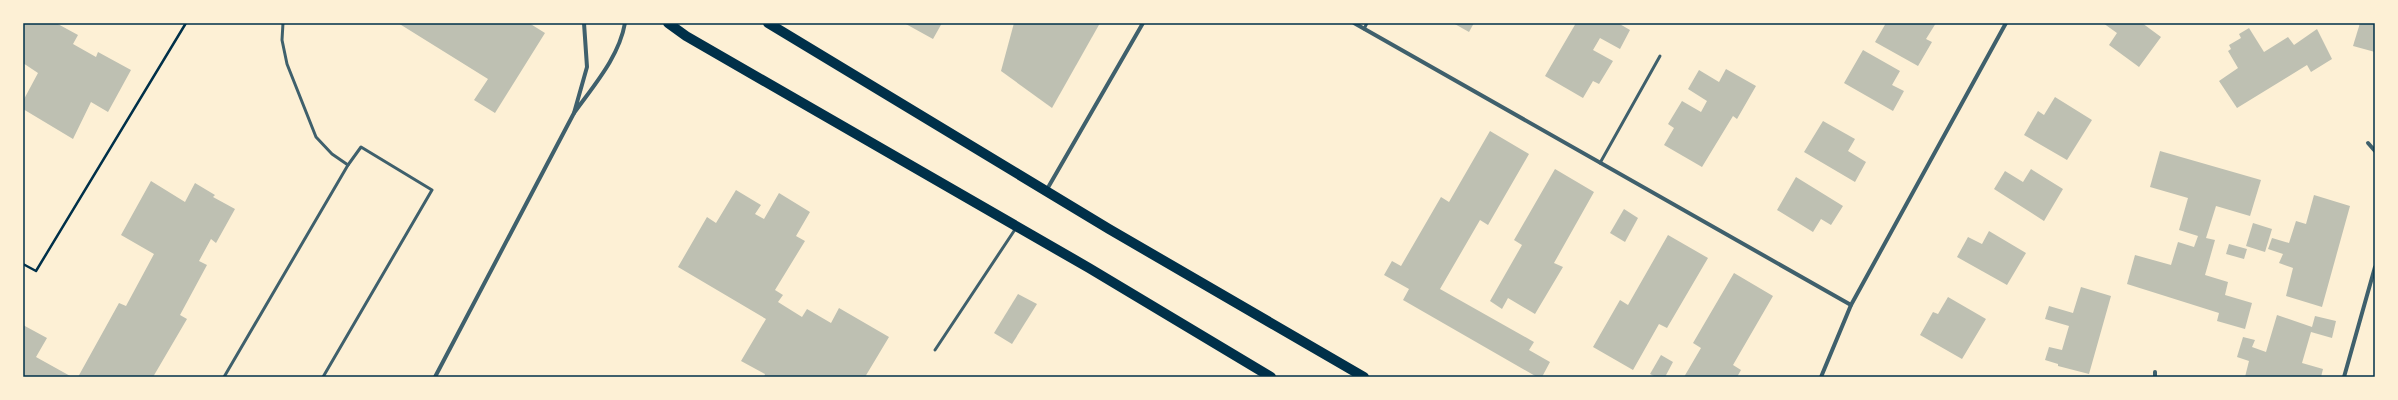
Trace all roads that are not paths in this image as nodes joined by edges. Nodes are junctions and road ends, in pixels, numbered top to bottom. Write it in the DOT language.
graph roads {
  1 [pos="283,23"];
  2 [pos="584,23"];
  3 [pos="625,23"];
  4 [pos="668,23"];
  5 [pos="768,23"];
  6 [pos="1143,23"];
  7 [pos="1354,23"];
  8 [pos="1367,23"];
  9 [pos="2006,23"];
  10 [pos="1364,29"];
  11 [pos="1660,56"];
  12 [pos="574,113"];
  13 [pos="2368,143"];
  14 [pos="2375,151"];
  15 [pos="1600,162"];
  16 [pos="348,165"];
  17 [pos="1046,191"];
  18 [pos="1017,227"];
  19 [pos="2375,267"];
  20 [pos="1851,305"];
  21 [pos="935,350"];
  22 [pos="2155,372"];
  23 [pos="224,377"];
  24 [pos="323,377"];
  25 [pos="434,377"];
  26 [pos="1271,377"];
  27 [pos="1364,377"];
  28 [pos="1821,377"];
  29 [pos="2155,377"];
  30 [pos="2344,377"];
  1 -- 16 [label="lane"];
  2 -- 12 [label="street"];
  3 -- 12 [label="street"];
  4 -- 18 [label="main road"];
  5 -- 17 [label="main road"];
  6 -- 17 [label="street"];
  7 -- 10 [label="street"];
  8 -- 10 [label="lane"];
  9 -- 20 [label="street"];
  10 -- 15 [label="street"];
  11 -- 15 [label="lane"];
  12 -- 25 [label="street"];
  13 -- 14 [label="street"];
  15 -- 20 [label="street"];
  16 -- 23 [label="lane"];
  16 -- 24 [label="lane"];
  17 -- 27 [label="main road"];
  18 -- 21 [label="lane"];
  18 -- 26 [label="main road"];
  19 -- 30 [label="street"];
  20 -- 28 [label="street"];
  22 -- 29 [label="street"];
}
